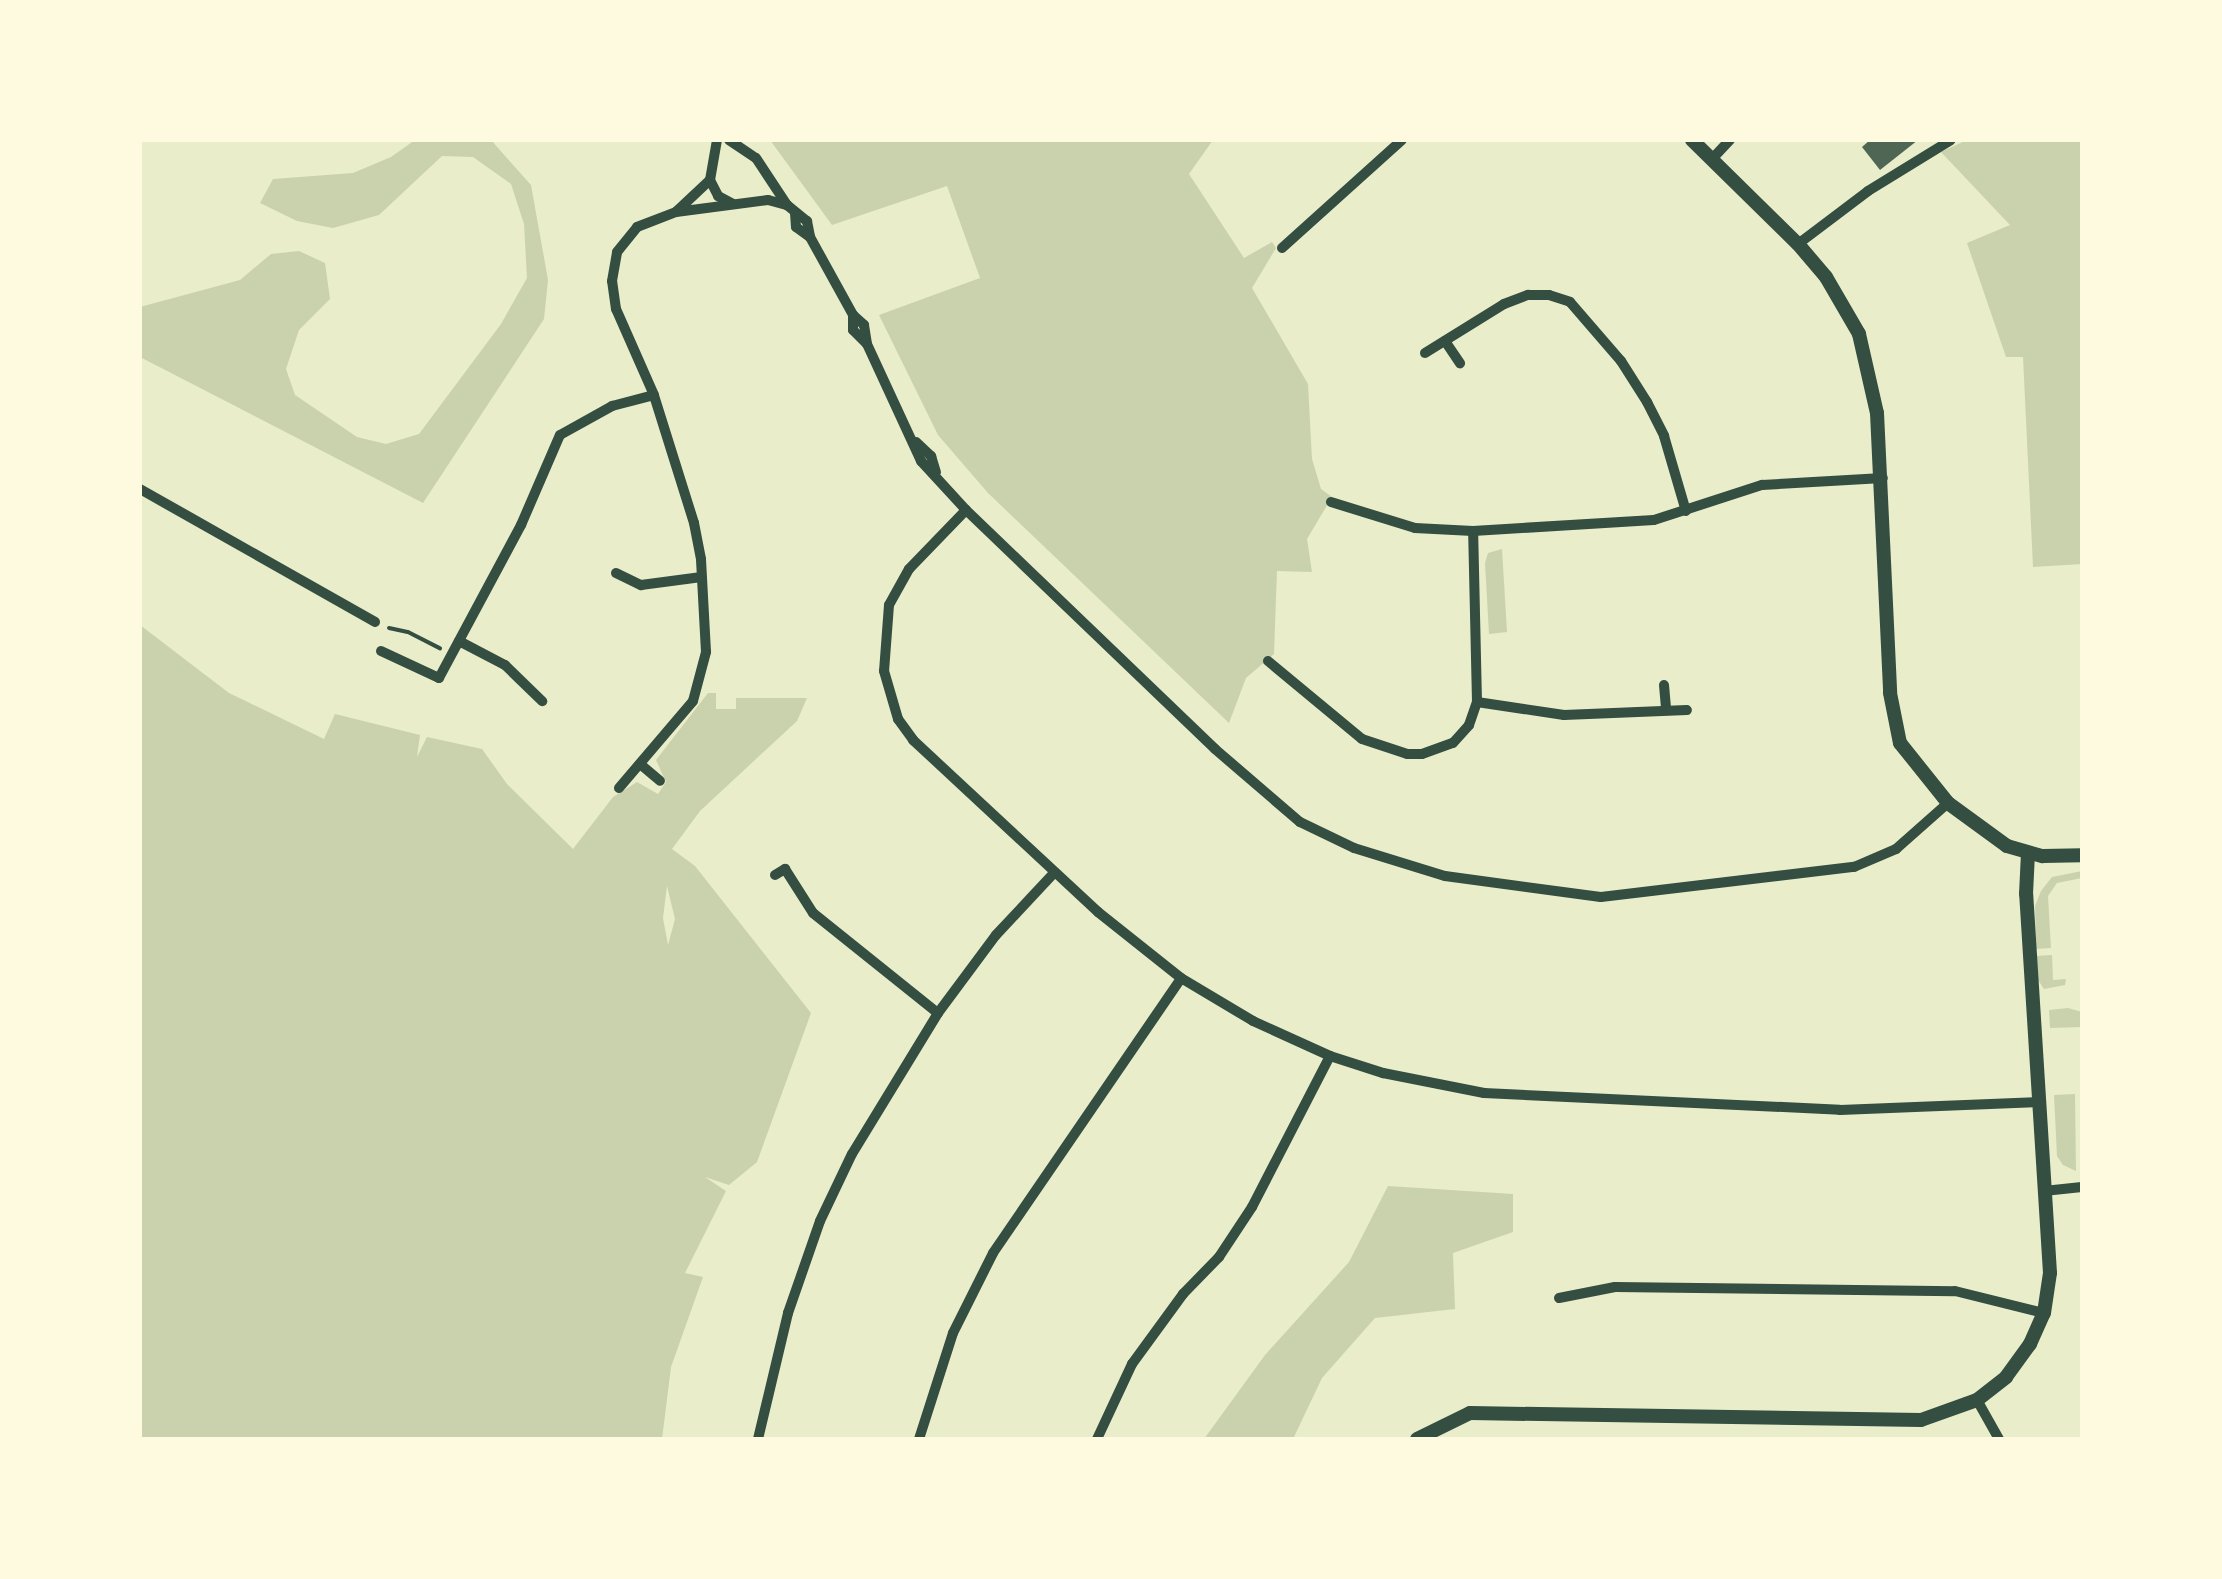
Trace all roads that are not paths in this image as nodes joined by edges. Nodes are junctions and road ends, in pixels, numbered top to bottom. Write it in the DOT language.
graph roads {
  1 [pos="717,140"];
  2 [pos="729,140"];
  3 [pos="1402,140"];
  4 [pos="1692,140"];
  5 [pos="1730,140"];
  6 [pos="1951,140"];
  7 [pos="748,153"];
  8 [pos="1713,158"];
  9 [pos="714,164"];
  10 [pos="762,165"];
  11 [pos="710,180"];
  12 [pos="749,202"];
  13 [pos="734,204"];
  14 [pos="791,209"];
  15 [pos="676,212"];
  16 [pos="1798,244"];
  17 [pos="1282,248"];
  18 [pos="1445,341"];
  19 [pos="1426,353"];
  20 [pos="1460,362"];
  21 [pos="654,396"];
  22 [pos="1883,478"];
  23 [pos="140,490"];
  24 [pos="1330,502"];
  25 [pos="966,510"];
  26 [pos="1686,511"];
  27 [pos="1473,531"];
  28 [pos="616,574"];
  29 [pos="701,576"];
  30 [pos="375,622"];
  31 [pos="459,641"];
  32 [pos="381,651"];
  33 [pos="1268,661"];
  34 [pos="1664,685"];
  35 [pos="542,702"];
  36 [pos="1477,702"];
  37 [pos="1666,710"];
  38 [pos="1687,710"];
  39 [pos="640,764"];
  40 [pos="660,781"];
  41 [pos="618,788"];
  42 [pos="1948,803"];
  43 [pos="2028,853"];
  44 [pos="2082,854"];
  45 [pos="794,858"];
  46 [pos="1054,873"];
  47 [pos="1182,978"];
  48 [pos="938,1012"];
  49 [pos="1330,1056"];
  50 [pos="2041,1102"];
  51 [pos="2082,1187"];
  52 [pos="2044,1190"];
  53 [pos="1559,1298"];
  54 [pos="2044,1313"];
  55 [pos="1977,1400"];
  56 [pos="758,1439"];
  57 [pos="919,1439"];
  58 [pos="1097,1439"];
  59 [pos="1416,1439"];
  60 [pos="1999,1439"];
  1 -- 9 [label="street"];
  2 -- 7 [label="street"];
  3 -- 17 [label="street"];
  4 -- 8 [label="street"];
  5 -- 8 [label="street"];
  6 -- 16 [label="street"];
  7 -- 9 [label="street"];
  7 -- 10 [label="street"];
  8 -- 16 [label="street"];
  9 -- 11 [label="street"];
  10 -- 12 [label="street"];
  10 -- 14 [label="street"];
  11 -- 13 [label="street"];
  11 -- 15 [label="street"];
  12 -- 13 [label="street"];
  12 -- 14 [label="street"];
  13 -- 15 [label="street"];
  14 -- 25 [label="street"];
  15 -- 21 [label="street"];
  16 -- 22 [label="street"];
  18 -- 19 [label="street"];
  18 -- 20 [label="street"];
  18 -- 26 [label="street"];
  21 -- 29 [label="street"];
  21 -- 31 [label="street"];
  22 -- 26 [label="street"];
  22 -- 42 [label="street"];
  23 -- 30 [label="street"];
  24 -- 27 [label="street"];
  25 -- 42 [label="street"];
  25 -- 46 [label="street"];
  26 -- 27 [label="street"];
  27 -- 36 [label="street"];
  28 -- 29 [label="street"];
  29 -- 39 [label="street"];
  31 -- 32 [label="street"];
  31 -- 35 [label="street"];
  33 -- 36 [label="street"];
  34 -- 37 [label="street"];
  36 -- 37 [label="street"];
  37 -- 38 [label="street"];
  39 -- 40 [label="street"];
  39 -- 41 [label="street"];
  42 -- 43 [label="street"];
  43 -- 44 [label="street"];
  43 -- 50 [label="street"];
  45 -- 48 [label="street"];
  46 -- 47 [label="street"];
  46 -- 48 [label="street"];
  47 -- 49 [label="street"];
  47 -- 57 [label="street"];
  48 -- 56 [label="street"];
  49 -- 50 [label="street"];
  49 -- 58 [label="street"];
  50 -- 52 [label="street"];
  51 -- 52 [label="street"];
  52 -- 54 [label="street"];
  53 -- 54 [label="street"];
  54 -- 55 [label="street"];
  55 -- 59 [label="street"];
  55 -- 60 [label="street"];
}
